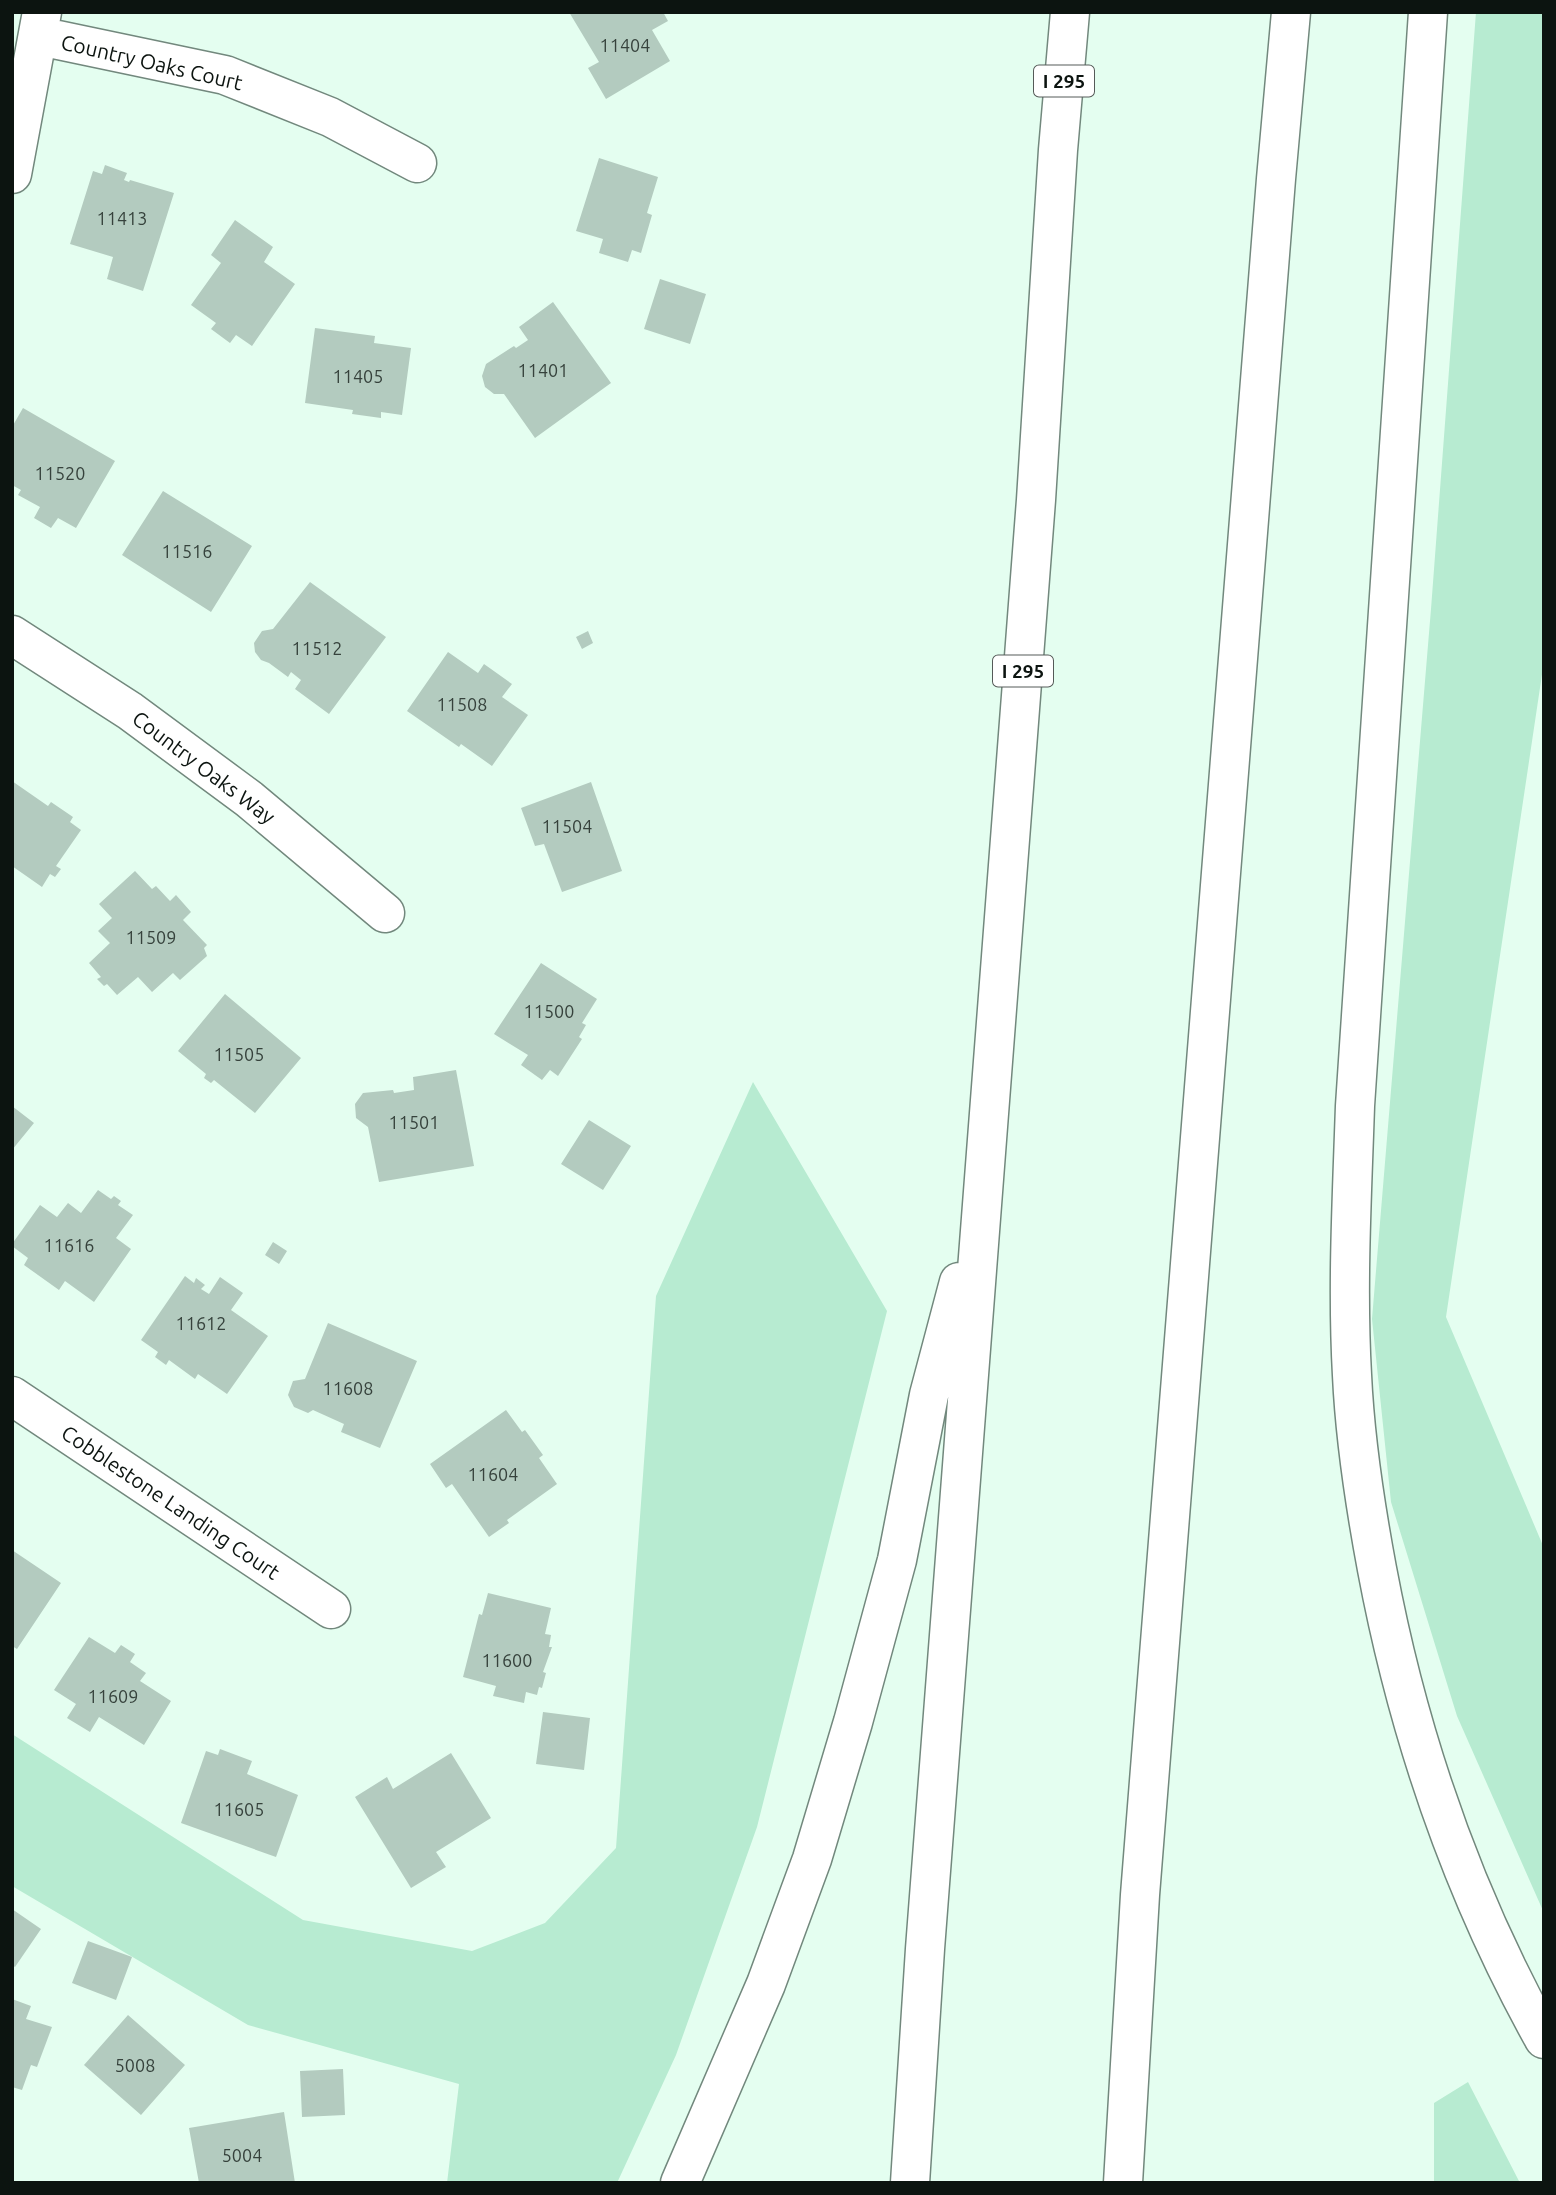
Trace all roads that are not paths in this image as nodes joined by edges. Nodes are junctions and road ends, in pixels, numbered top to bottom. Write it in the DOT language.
graph roads {
  1 [pos="1070,12"];
  2 [pos="1291,12"];
  3 [pos="1428,12"];
  4 [pos="40,24"];
  5 [pos="416,163"];
  6 [pos="12,174"];
  7 [pos="12,635"];
  8 [pos="385,914"];
  9 [pos="983,1192"];
  10 [pos="12,1396"];
  11 [pos="331,1609"];
  12 [pos="1544,2039"];
  13 [pos="680,2183"];
  14 [pos="910,2183"];
  15 [pos="1123,2183"];
  1 -- 9 [label="main road, I 295"];
  2 -- 15 [label="main road"];
  3 -- 12 [label="main road"];
  4 -- 5 [label="main road, Country Oaks Court"];
  4 -- 6 [label="main road"];
  7 -- 8 [label="main road, Country Oaks Way"];
  9 -- 13 [label="main road"];
  9 -- 14 [label="main road"];
  10 -- 11 [label="main road, Cobblestone Landing Court"];
}
